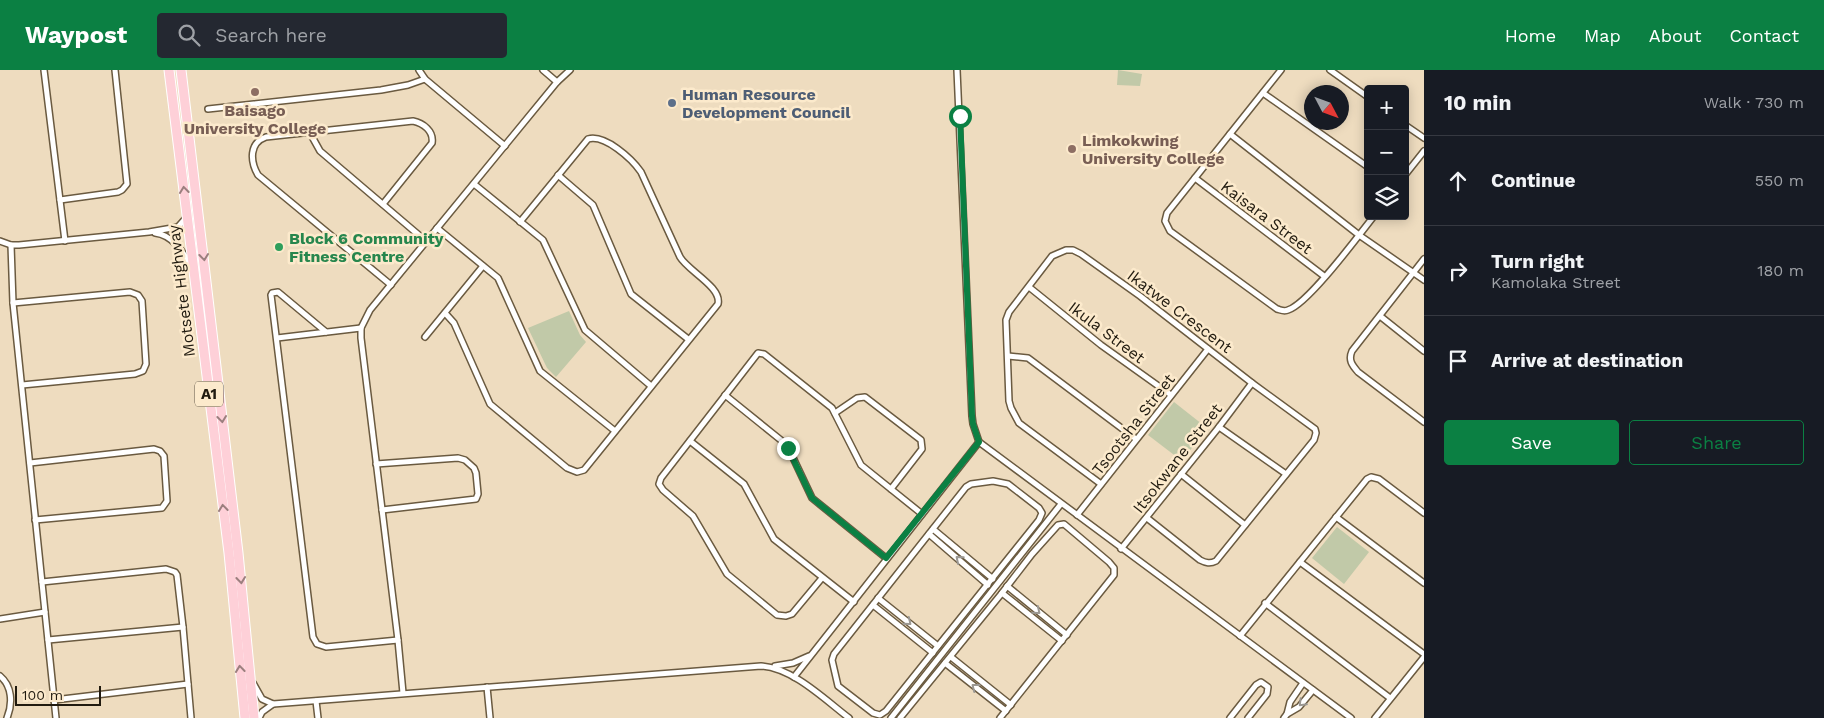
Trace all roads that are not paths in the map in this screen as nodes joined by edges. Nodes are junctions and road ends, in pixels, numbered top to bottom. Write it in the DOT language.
graph roads {
  1 [pos="44,70"];
  2 [pos="114,70"];
  3 [pos="169,70"];
  4 [pos="181,70"];
  5 [pos="419,70"];
  6 [pos="543,70"];
  7 [pos="570,70"];
  8 [pos="957,70"];
  9 [pos="1281,70"];
  10 [pos="1330,70"];
  11 [pos="425,79"];
  12 [pos="557,82"];
  13 [pos="1264,93"];
  14 [pos="1364,94"];
  15 [pos="208,110"];
  16 [pos="1409,127"];
  17 [pos="310,133"];
  18 [pos="1230,134"];
  19 [pos="1424,138"];
  20 [pos="505,146"];
  21 [pos="1424,152"];
  22 [pos="1364,164"];
  23 [pos="1409,170"];
  24 [pos="558,175"];
  25 [pos="1195,178"];
  26 [pos="474,184"];
  27 [pos="60,200"];
  28 [pos="383,204"];
  29 [pos="187,214"];
  30 [pos="1371,220"];
  31 [pos="520,222"];
  32 [pos="437,228"];
  33 [pos="149,232"];
  34 [pos="1359,235"];
  35 [pos="0,241"];
  36 [pos="65,241"];
  37 [pos="427,242"];
  38 [pos="11,245"];
  39 [pos="1424,259"];
  40 [pos="483,266"];
  41 [pos="193,269"];
  42 [pos="1414,273"];
  43 [pos="1324,276"];
  44 [pos="1424,280"];
  45 [pos="391,284"];
  46 [pos="1029,287"];
  47 [pos="13,303"];
  48 [pos="445,313"];
  49 [pos="1380,316"];
  50 [pos="361,328"];
  51 [pos="326,332"];
  52 [pos="425,337"];
  53 [pos="277,338"];
  54 [pos="688,340"];
  55 [pos="1208,350"];
  56 [pos="1424,350"];
  57 [pos="1008,356"];
  58 [pos="1252,382"];
  59 [pos="22,385"];
  60 [pos="651,386"];
  61 [pos="725,395"];
  62 [pos="1172,395"];
  63 [pos="835,413"];
  64 [pos="1424,422"];
  65 [pos="1219,427"];
  66 [pos="615,431"];
  67 [pos="1136,439"];
  68 [pos="690,441"];
  69 [pos="979,442"];
  70 [pos="30,463"];
  71 [pos="376,464"];
  72 [pos="1181,474"];
  73 [pos="1286,474"];
  74 [pos="1101,484"];
  75 [pos="891,489"];
  76 [pos="1061,504"];
  77 [pos="382,510"];
  78 [pos="1424,513"];
  79 [pos="922,514"];
  80 [pos="1077,515"];
  81 [pos="1336,517"];
  82 [pos="1147,518"];
  83 [pos="35,520"];
  84 [pos="1244,524"];
  85 [pos="933,529"];
  86 [pos="929,534"];
  87 [pos="1020,545"];
  88 [pos="1025,549"];
  89 [pos="1121,549"];
  90 [pos="1032,554"];
  91 [pos="886,558"];
  92 [pos="1300,562"];
  93 [pos="822,578"];
  94 [pos="993,579"];
  95 [pos="42,582"];
  96 [pos="1424,583"];
  97 [pos="988,585"];
  98 [pos="1007,586"];
  99 [pos="1002,593"];
  100 [pos="878,598"];
  101 [pos="854,602"];
  102 [pos="1266,603"];
  103 [pos="873,605"];
  104 [pos="45,612"];
  105 [pos="964,616"];
  106 [pos="0,619"];
  107 [pos="969,620"];
  108 [pos="976,625"];
  109 [pos="183,627"];
  110 [pos="1067,635"];
  111 [pos="1240,636"];
  112 [pos="48,640"];
  113 [pos="398,640"];
  114 [pos="1062,641"];
  115 [pos="938,646"];
  116 [pos="933,653"];
  117 [pos="812,654"];
  118 [pos="1424,655"];
  119 [pos="951,657"];
  120 [pos="945,664"];
  121 [pos="772,667"];
  122 [pos="0,676"];
  123 [pos="794,677"];
  124 [pos="250,678"];
  125 [pos="1303,683"];
  126 [pos="188,684"];
  127 [pos="907,686"];
  128 [pos="487,687"];
  129 [pos="913,690"];
  130 [pos="1313,690"];
  131 [pos="403,693"];
  132 [pos="919,695"];
  133 [pos="1390,698"];
  134 [pos="54,700"];
  135 [pos="316,701"];
  136 [pos="273,704"];
  137 [pos="1011,705"];
  138 [pos="1006,712"];
  139 [pos="1286,716"];
  140 [pos="891,717"];
  141 [pos="7,718"];
  142 [pos="56,718"];
  143 [pos="192,718"];
  144 [pos="245,718"];
  145 [pos="254,718"];
  146 [pos="259,718"];
  147 [pos="318,718"];
  148 [pos="490,718"];
  149 [pos="850,718"];
  150 [pos="900,718"];
  151 [pos="1000,718"];
  152 [pos="1230,718"];
  153 [pos="1248,718"];
  154 [pos="1351,718"];
  155 [pos="1374,718"];
  1 -- 27 [label="street"];
  2 -- 27 [label="street"];
  29 -- 3 [label="highway, Motsete Highway / A1, one-way"];
  4 -- 124 [label="highway, Motsete Highway / A1, one-way"];
  5 -- 11 [label="street"];
  6 -- 12 [label="street"];
  7 -- 12 [label="street"];
  8 -- 69 [label="street"];
  9 -- 13 [label="street"];
  10 -- 14 [label="street"];
  11 -- 15 [label="street"];
  11 -- 20 [label="street"];
  12 -- 20 [label="street"];
  13 -- 18 [label="street"];
  13 -- 22 [label="street"];
  16 -- 19 [label="street"];
  17 -- 28 [label="street"];
  17 -- 28 [label="street"];
  17 -- 45 [label="street"];
  18 -- 25 [label="street"];
  18 -- 34 [label="street"];
  20 -- 26 [label="street"];
  21 -- 23 [label="street"];
  24 -- 31 [label="street"];
  24 -- 54 [label="street"];
  24 -- 54 [label="street"];
  25 -- 43 [label="street, Kaisara Street"];
  25 -- 43 [label="street"];
  26 -- 31 [label="street"];
  26 -- 32 [label="street"];
  27 -- 36 [label="street"];
  28 -- 37 [label="street"];
  29 -- 33 [label="street"];
  29 -- 41 [label="highway, Motsete Highway / A1"];
  30 -- 34 [label="street"];
  31 -- 60 [label="street"];
  32 -- 37 [label="street"];
  32 -- 40 [label="street"];
  33 -- 36 [label="street"];
  33 -- 41 [label="street"];
  34 -- 42 [label="street"];
  34 -- 43 [label="street"];
  35 -- 38 [label="street"];
  36 -- 38 [label="street"];
  37 -- 45 [label="street"];
  38 -- 47 [label="street"];
  39 -- 42 [label="street"];
  40 -- 48 [label="street"];
  40 -- 66 [label="street"];
  144 -- 41 [label="highway, Motsete Highway / A1, one-way"];
  42 -- 44 [label="street"];
  42 -- 49 [label="street"];
  45 -- 50 [label="street"];
  46 -- 55 [label="street, Ikatwe Crescent"];
  46 -- 57 [label="street, Ikatwe Crescent"];
  46 -- 62 [label="street, Ikula Street"];
  47 -- 59 [label="street"];
  47 -- 59 [label="street"];
  48 -- 52 [label="street"];
  48 -- 66 [label="street"];
  49 -- 56 [label="street"];
  49 -- 64 [label="street"];
  50 -- 51 [label="street"];
  50 -- 71 [label="street"];
  51 -- 53 [label="street"];
  51 -- 53 [label="street"];
  53 -- 113 [label="street"];
  54 -- 60 [label="street"];
  55 -- 58 [label="street, Ikatwe Crescent"];
  55 -- 62 [label="street, Tsootsha Street"];
  57 -- 67 [label="street"];
  57 -- 74 [label="street, Ikatwe Crescent"];
  58 -- 65 [label="street, Itsokwane Street"];
  58 -- 73 [label="street, Ikatwe Crescent"];
  59 -- 70 [label="street"];
  60 -- 66 [label="street"];
  61 -- 63 [label="street"];
  61 -- 68 [label="street"];
  61 -- 91 [label="street"];
  62 -- 67 [label="street, Tsootsha Street"];
  63 -- 75 [label="street"];
  63 -- 75 [label="street"];
  65 -- 72 [label="street, Itsokwane Street"];
  65 -- 73 [label="street"];
  67 -- 74 [label="street, Tsootsha Street"];
  68 -- 93 [label="street"];
  68 -- 93 [label="street"];
  69 -- 76 [label="street"];
  69 -- 79 [label="street"];
  70 -- 83 [label="street"];
  70 -- 83 [label="street"];
  71 -- 77 [label="street"];
  71 -- 77 [label="street"];
  72 -- 82 [label="street, Itsokwane Street"];
  72 -- 84 [label="street"];
  73 -- 84 [label="street, Ikatwe Crescent"];
  74 -- 80 [label="street, Tsootsha Street"];
  75 -- 79 [label="street"];
  76 -- 80 [label="street"];
  76 -- 88 [label="street"];
  77 -- 113 [label="street"];
  78 -- 81 [label="street"];
  79 -- 91 [label="street"];
  80 -- 89 [label="street"];
  81 -- 92 [label="street"];
  81 -- 96 [label="street"];
  82 -- 84 [label="street, Ikatwe Crescent"];
  82 -- 89 [label="street, Itsokwane Street"];
  83 -- 95 [label="street"];
  85 -- 86 [label="street"];
  85 -- 87 [label="street"];
  85 -- 94 [label="street"];
  97 -- 86 [label="street, one-way"];
  86 -- 100 [label="street"];
  87 -- 88 [label="street"];
  87 -- 94 [label="street"];
  88 -- 90 [label="street"];
  88 -- 107 [label="street"];
  89 -- 111 [label="street"];
  90 -- 98 [label="street"];
  90 -- 110 [label="street"];
  91 -- 101 [label="street"];
  92 -- 102 [label="street"];
  92 -- 118 [label="street"];
  93 -- 101 [label="street"];
  94 -- 97 [label="street"];
  95 -- 104 [label="street"];
  95 -- 109 [label="street"];
  97 -- 105 [label="street"];
  98 -- 99 [label="street"];
  98 -- 110 [label="street, one-way"];
  99 -- 108 [label="street"];
  99 -- 114 [label="street"];
  100 -- 103 [label="street"];
  100 -- 115 [label="street, one-way"];
  101 -- 117 [label="street"];
  102 -- 111 [label="street"];
  102 -- 133 [label="street"];
  103 -- 116 [label="street"];
  103 -- 127 [label="street"];
  104 -- 106 [label="street"];
  104 -- 112 [label="street"];
  105 -- 107 [label="street"];
  105 -- 115 [label="street"];
  107 -- 108 [label="street"];
  107 -- 129 [label="street"];
  108 -- 119 [label="street"];
  109 -- 112 [label="street"];
  109 -- 126 [label="street"];
  110 -- 114 [label="street"];
  111 -- 125 [label="street"];
  112 -- 134 [label="street"];
  113 -- 131 [label="street"];
  114 -- 137 [label="street"];
  115 -- 116 [label="street"];
  116 -- 127 [label="street"];
  117 -- 121 [label="street"];
  117 -- 123 [label="street"];
  118 -- 133 [label="street"];
  119 -- 120 [label="street"];
  119 -- 137 [label="street"];
  120 -- 132 [label="street"];
  138 -- 120 [label="street, one-way"];
  121 -- 123 [label="street"];
  121 -- 128 [label="street"];
  122 -- 141 [label="street"];
  123 -- 149 [label="street"];
  124 -- 136 [label="street"];
  124 -- 145 [label="highway, Motsete Highway / A1"];
  125 -- 130 [label="street"];
  125 -- 139 [label="street"];
  126 -- 134 [label="street"];
  126 -- 143 [label="street"];
  127 -- 129 [label="street"];
  128 -- 131 [label="street"];
  128 -- 148 [label="street"];
  129 -- 132 [label="street"];
  129 -- 140 [label="street"];
  130 -- 139 [label="street, one-way"];
  130 -- 154 [label="street"];
  131 -- 135 [label="street"];
  132 -- 150 [label="street"];
  133 -- 155 [label="street"];
  134 -- 142 [label="street"];
  135 -- 136 [label="street"];
  135 -- 147 [label="street"];
  136 -- 146 [label="street"];
  137 -- 138 [label="street"];
  138 -- 151 [label="street"];
  152 -- 153 [label="street"];
}
